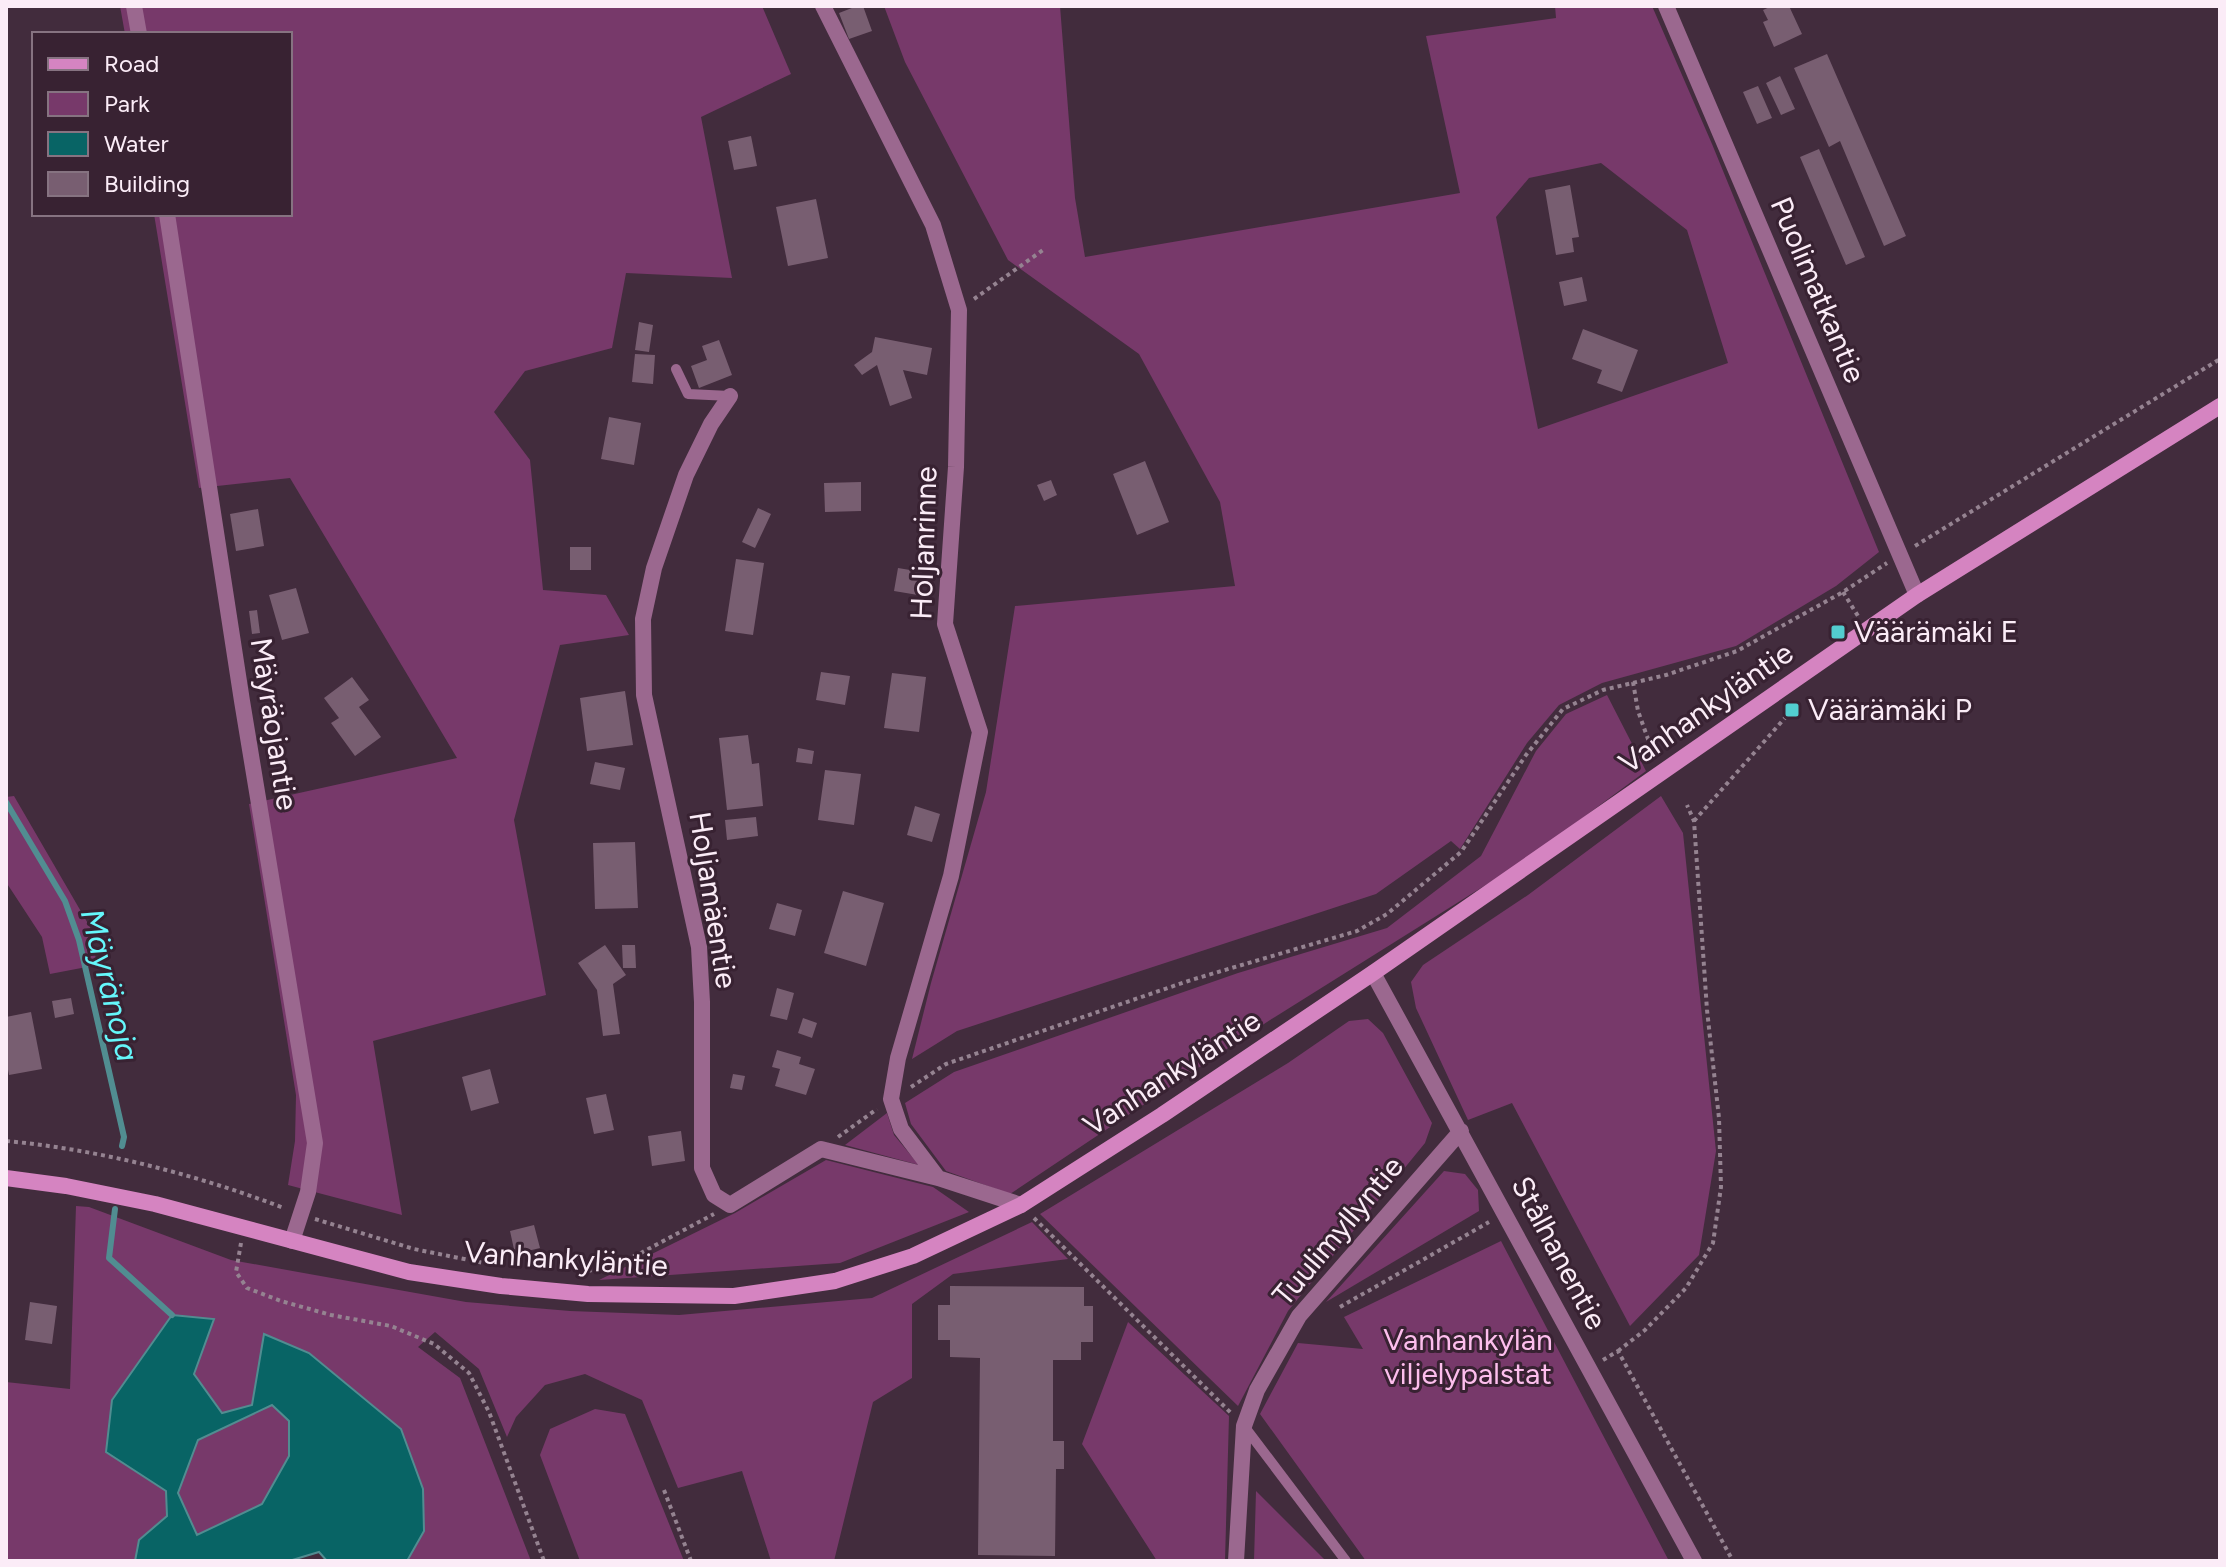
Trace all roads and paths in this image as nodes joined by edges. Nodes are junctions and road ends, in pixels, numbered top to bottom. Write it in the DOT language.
graph roads {
  1 [pos="134,6"];
  2 [pos="823,6"];
  3 [pos="1666,6"];
  4 [pos="139,32"];
  5 [pos="167,216"];
  6 [pos="1043,250"];
  7 [pos="959,310"];
  8 [pos="2220,359"];
  9 [pos="676,369"];
  10 [pos="730,396"];
  11 [pos="2220,406"];
  12 [pos="1899,556"];
  13 [pos="1843,592"];
  14 [pos="1917,595"];
  15 [pos="1858,616"];
  16 [pos="1633,682"];
  17 [pos="1792,710"];
  18 [pos="1653,753"];
  19 [pos="1687,805"];
  20 [pos="1694,821"];
  21 [pos="1373,973"];
  22 [pos="891,1099"];
  23 [pos="1461,1131"];
  24 [pos="6,1141"];
  25 [pos="821,1149"];
  26 [pos="6,1178"];
  27 [pos="938,1178"];
  28 [pos="730,1205"];
  29 [pos="1021,1205"];
  30 [pos="1505,1213"];
  31 [pos="300,1214"];
  32 [pos="245,1227"];
  33 [pos="292,1241"];
  34 [pos="492,1265"];
  35 [pos="579,1275"];
  36 [pos="1340,1307"];
  37 [pos="1618,1351"];
  38 [pos="1589,1368"];
  39 [pos="1244,1426"];
  40 [pos="664,1490"];
  41 [pos="1332,1543"];
  42 [pos="544,1561"];
  43 [pos="691,1561"];
  44 [pos="1236,1561"];
  45 [pos="1338,1561"];
  46 [pos="1346,1561"];
  47 [pos="1694,1561"];
  48 [pos="1733,1561"];
  1 -- 4 [label="street"];
  2 -- 7 [label="street, Holjanrinne"];
  3 -- 12 [label="street, Puolimatkantie"];
  5 -- 31 [label="street, Mäyräojantie"];
  6 -- 7 [label="path"];
  7 -- 22 [label="street, Holjanrinne"];
  8 -- 12 [label="path, Vanhankyläntie"];
  9 -- 10 [label="lane"];
  10 -- 28 [label="street, Holjamäentie"];
  11 -- 14 [label="street, Vanhankyläntie"];
  12 -- 13 [label="path, Vanhankyläntie"];
  12 -- 14 [label="street, Puolimatkantie"];
  13 -- 15 [label="path"];
  13 -- 16 [label="path, Vanhankyläntie"];
  14 -- 21 [label="street, Vanhankyläntie"];
  16 -- 18 [label="path"];
  16 -- 22 [label="path, Vanhankyläntie"];
  17 -- 20 [label="path"];
  19 -- 20 [label="path"];
  20 -- 37 [label="path"];
  21 -- 23 [label="street, Stålhanentie"];
  21 -- 29 [label="street, Vanhankyläntie"];
  22 -- 25 [label="path, Vanhankyläntie"];
  22 -- 27 [label="street"];
  23 -- 30 [label="street, Stålhanentie"];
  23 -- 39 [label="street, Tuulimyllyntie"];
  24 -- 31 [label="path, Vanhankyläntie"];
  25 -- 27 [label="street"];
  25 -- 28 [label="street"];
  26 -- 32 [label="street, Vanhankyläntie"];
  27 -- 29 [label="street"];
  28 -- 35 [label="path, Vanhankyläntie"];
  29 -- 33 [label="street, Vanhankyläntie"];
  29 -- 39 [label="path"];
  30 -- 36 [label="path"];
  30 -- 38 [label="street, Stålhanentie"];
  31 -- 33 [label="street, Mäyräojantie"];
  31 -- 34 [label="path, Vanhankyläntie"];
  32 -- 33 [label="street, Vanhankyläntie"];
  32 -- 42 [label="path"];
  37 -- 38 [label="path"];
  37 -- 48 [label="path"];
  38 -- 47 [label="street, Stålhanentie"];
  39 -- 41 [label="lane"];
  39 -- 44 [label="street, Tuulimyllyntie"];
  40 -- 43 [label="path"];
  41 -- 45 [label="lane"];
  41 -- 46 [label="lane"];
}
